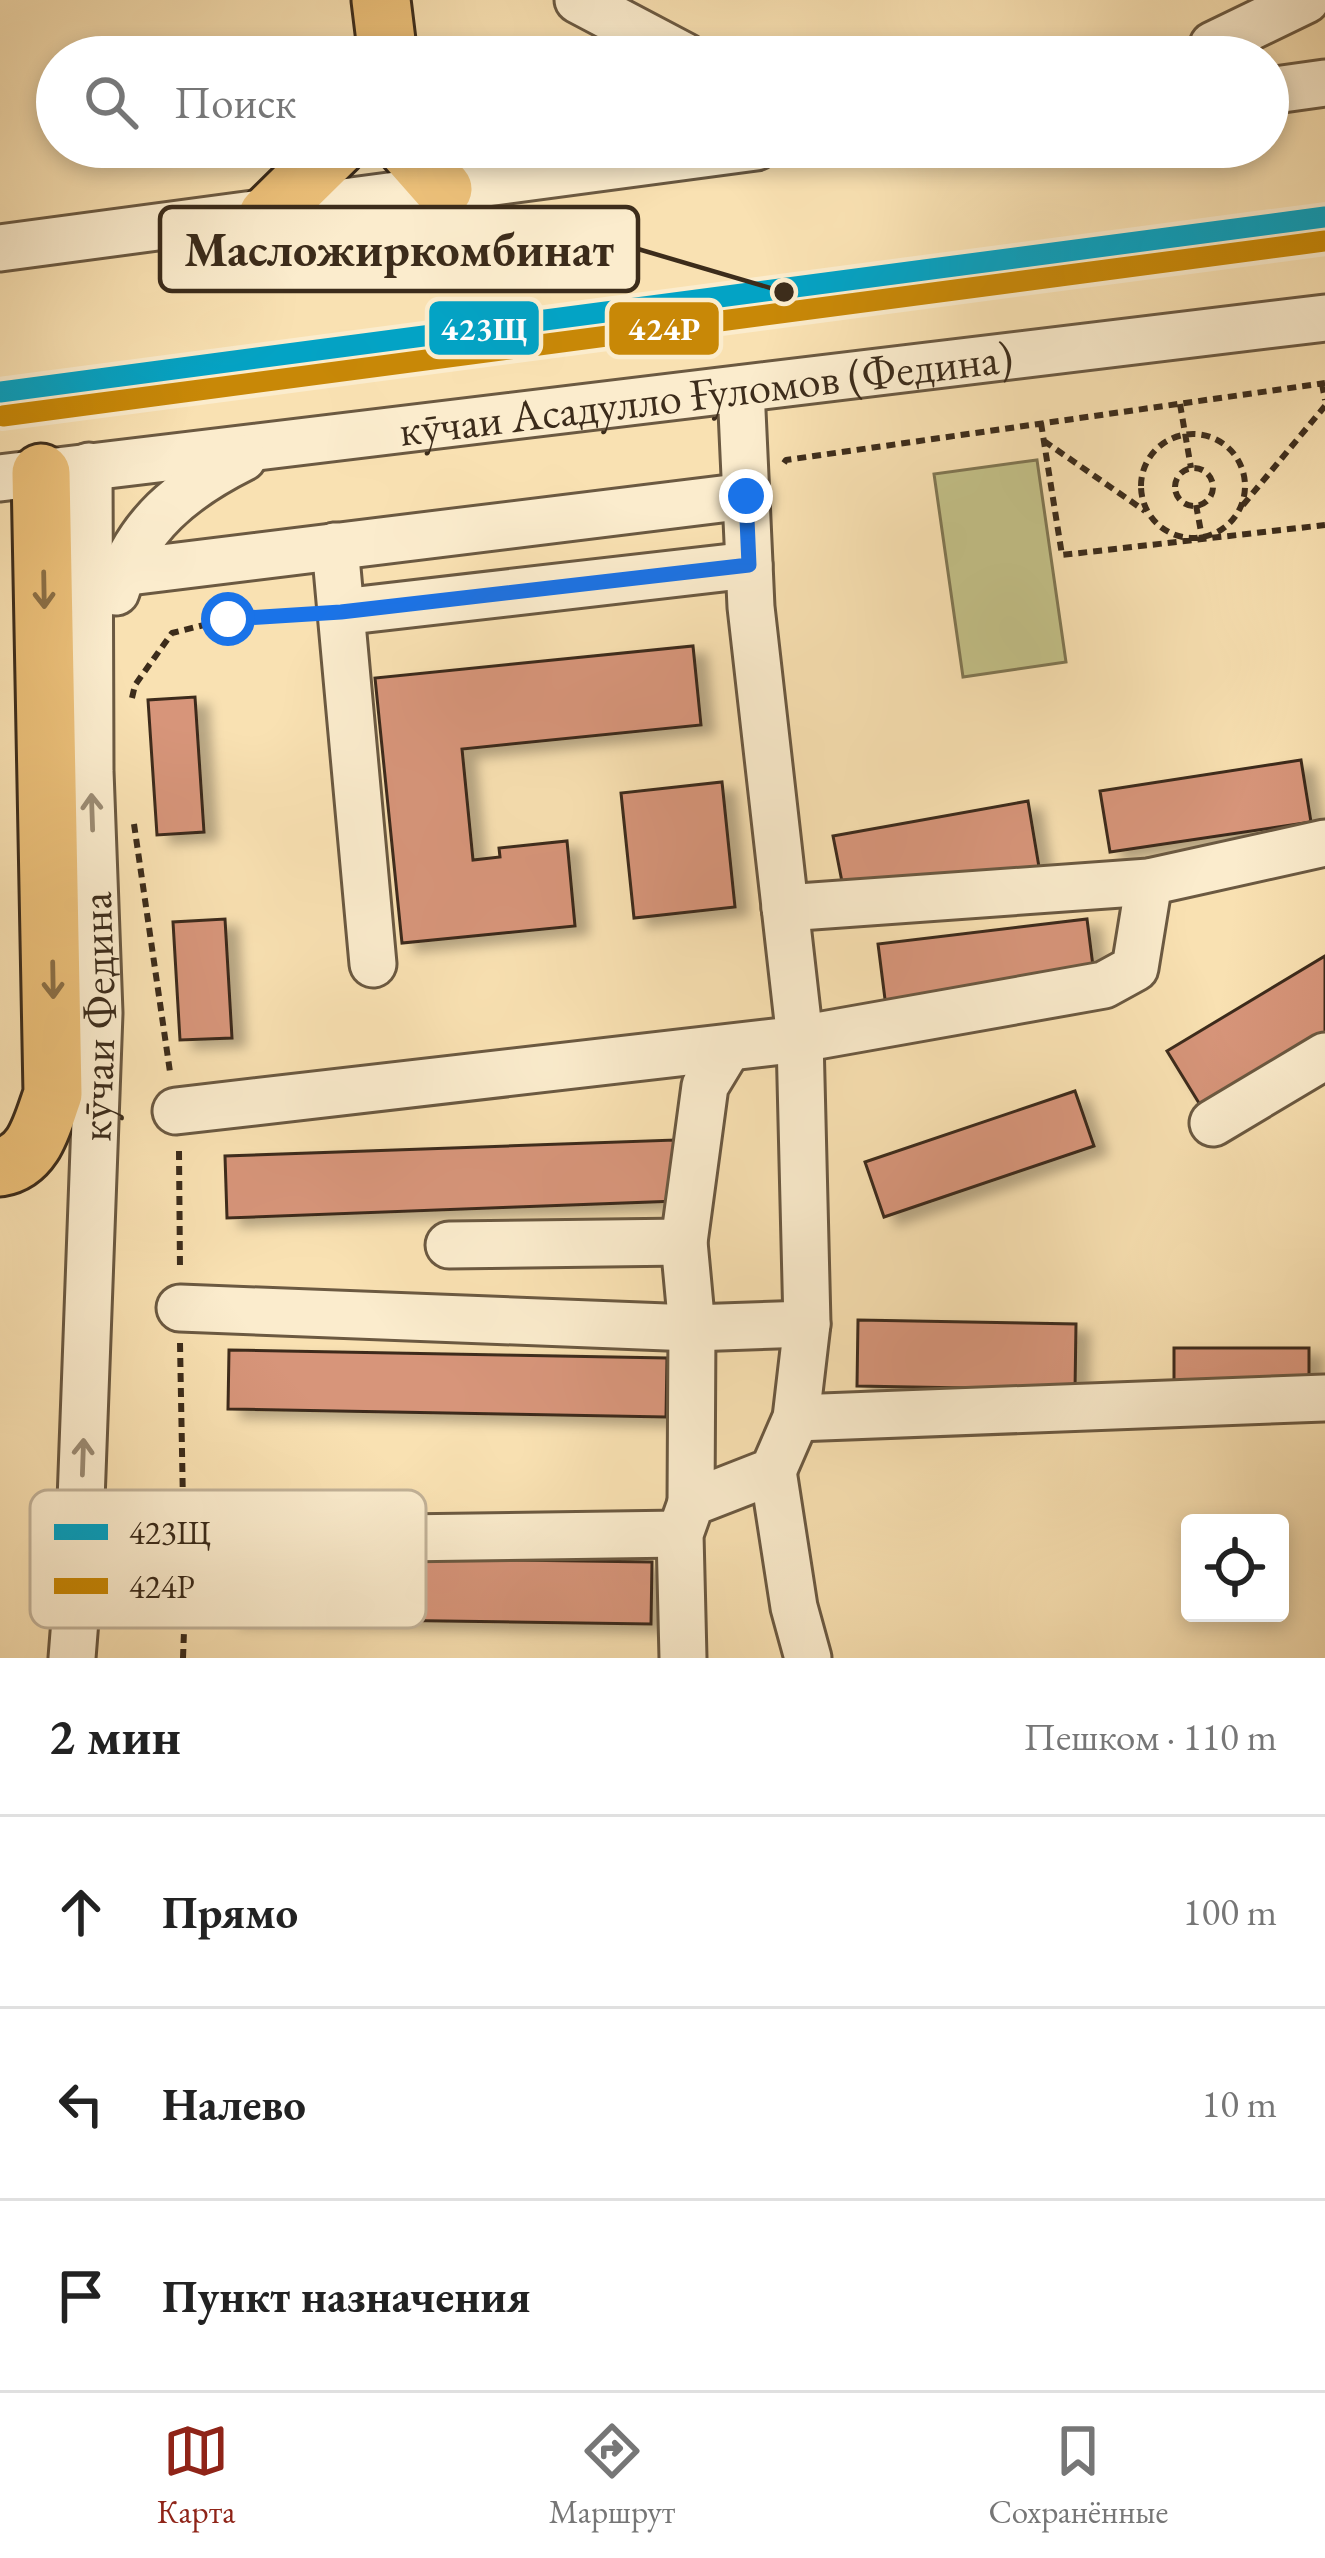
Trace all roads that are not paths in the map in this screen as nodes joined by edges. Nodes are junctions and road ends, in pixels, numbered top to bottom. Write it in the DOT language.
graph roads {
  1 [pos="382,0"];
  2 [pos="1306,0"];
  3 [pos="604,24"];
  4 [pos="1213,34"];
  5 [pos="386,36"];
  6 [pos="634,36"];
  7 [pos="1325,82"];
  8 [pos="1289,88"];
  9 [pos="316,168"];
  10 [pos="424,168"];
  11 [pos="268,215"];
  12 [pos="11,247"];
  13 [pos="1325,318"];
  14 [pos="741,389"];
  15 [pos="264,447"];
  16 [pos="44,472"];
  17 [pos="748,533"];
  18 [pos="335,546"];
  19 [pos="122,573"];
  20 [pos="341,612"];
  21 [pos="92,670"];
  22 [pos="1325,843"];
  23 [pos="1149,882"];
  24 [pos="785,908"];
  25 [pos="374,964"];
  26 [pos="800,1039"];
  27 [pos="728,1048"];
  28 [pos="1325,1056"];
  29 [pos="176,1111"];
  30 [pos="1213,1123"];
  31 [pos="0,1167"];
  32 [pos="684,1242"];
  33 [pos="448,1245"];
  34 [pos="180,1308"];
  35 [pos="807,1324"];
  36 [pos="692,1328"];
  37 [pos="1325,1398"];
  38 [pos="796,1418"];
  39 [pos="772,1471"];
  40 [pos="81,1490"];
  41 [pos="685,1518"];
  42 [pos="426,1530"];
  43 [pos="74,1628"];
  44 [pos="72,1658"];
  45 [pos="683,1658"];
  46 [pos="808,1658"];
  1 -- 5 [label="main road"];
  2 -- 4 [label="street"];
  3 -- 6 [label="street"];
  7 -- 8 [label="street"];
  9 -- 11 [label="main road"];
  10 -- 11 [label="street"];
  11 -- 12 [label="street"];
  13 -- 14 [label="street, кӯчаи Асадулло Ғуломов (Федина)"];
  14 -- 15 [label="street, кӯчаи Асадулло Ғуломов (Федина)"];
  14 -- 17 [label="street"];
  15 -- 16 [label="street, кӯчаи Асадулло Ғуломов (Федина)"];
  15 -- 19 [label="street"];
  16 -- 21 [label="street, кӯчаи Федина"];
  16 -- 31 [label="main road, one-way"];
  17 -- 18 [label="street"];
  17 -- 20 [label="street"];
  17 -- 24 [label="street"];
  18 -- 19 [label="street"];
  18 -- 20 [label="street"];
  19 -- 21 [label="street"];
  20 -- 25 [label="street"];
  40 -- 21 [label="street, кӯчаи Федина, one-way"];
  22 -- 23 [label="street"];
  23 -- 24 [label="street"];
  23 -- 26 [label="street"];
  24 -- 26 [label="street"];
  26 -- 27 [label="street"];
  26 -- 35 [label="street"];
  27 -- 29 [label="street"];
  27 -- 32 [label="street"];
  28 -- 30 [label="street"];
  32 -- 33 [label="street"];
  32 -- 36 [label="street"];
  34 -- 36 [label="street"];
  35 -- 36 [label="street"];
  35 -- 38 [label="street"];
  36 -- 41 [label="street"];
  37 -- 38 [label="street"];
  38 -- 39 [label="street"];
  39 -- 41 [label="street"];
  39 -- 46 [label="street"];
  41 -- 42 [label="street"];
  41 -- 45 [label="street"];
  44 -- 43 [label="street, кӯчаи Федина, one-way"];
}
